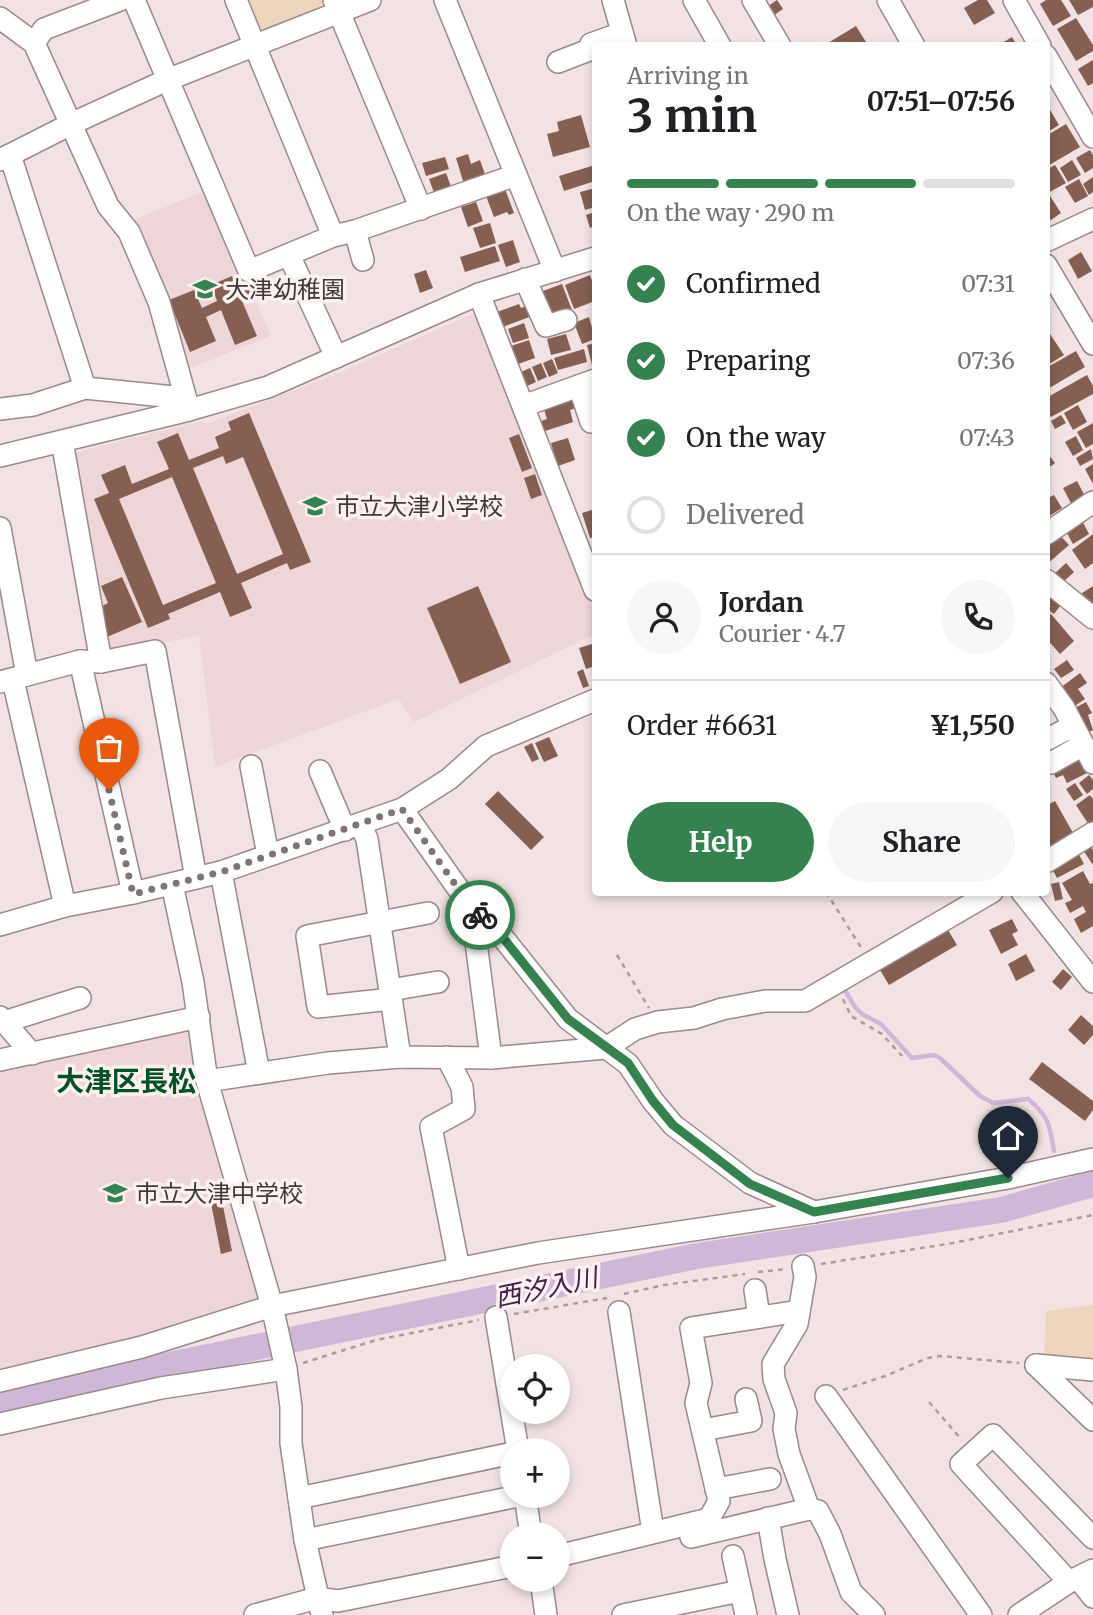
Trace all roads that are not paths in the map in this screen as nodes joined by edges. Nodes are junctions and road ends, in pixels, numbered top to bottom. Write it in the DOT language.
graph roads {
  1 [pos="120,0"];
  2 [pos="134,0"];
  3 [pos="236,0"];
  4 [pos="370,0"];
  5 [pos="445,0"];
  6 [pos="613,0"];
  7 [pos="694,0"];
  8 [pos="753,0"];
  9 [pos="1014,0"];
  10 [pos="898,3"];
  11 [pos="337,6"];
  12 [pos="68,9"];
  13 [pos="0,18"];
  14 [pos="624,39"];
  15 [pos="604,42"];
  16 [pos="718,42"];
  17 [pos="778,42"];
  18 [pos="913,42"];
  19 [pos="1038,42"];
  20 [pos="34,43"];
  21 [pos="592,44"];
  22 [pos="255,46"];
  23 [pos="558,62"];
  24 [pos="1050,64"];
  25 [pos="167,80"];
  26 [pos="72,123"];
  27 [pos="1093,137"];
  28 [pos="5,158"];
  29 [pos="516,175"];
  30 [pos="421,209"];
  31 [pos="1093,219"];
  32 [pos="355,232"];
  33 [pos="332,236"];
  34 [pos="1050,239"];
  35 [pos="289,255"];
  36 [pos="592,259"];
  37 [pos="363,260"];
  38 [pos="555,271"];
  39 [pos="1050,272"];
  40 [pos="525,279"];
  41 [pos="479,294"];
  42 [pos="566,320"];
  43 [pos="1093,344"];
  44 [pos="336,357"];
  45 [pos="587,383"];
  46 [pos="85,388"];
  47 [pos="187,404"];
  48 [pos="523,406"];
  49 [pos="0,409"];
  50 [pos="592,422"];
  51 [pos="62,441"];
  52 [pos="0,456"];
  53 [pos="1093,502"];
  54 [pos="0,528"];
  55 [pos="1050,531"];
  56 [pos="592,582"];
  57 [pos="1050,583"];
  58 [pos="1093,618"];
  59 [pos="90,662"];
  60 [pos="13,679"];
  61 [pos="1050,689"];
  62 [pos="592,701"];
  63 [pos="1073,726"];
  64 [pos="1050,738"];
  65 [pos="1088,754"];
  66 [pos="1051,763"];
  67 [pos="251,766"];
  68 [pos="320,771"];
  69 [pos="402,809"];
  70 [pos="357,831"];
  71 [pos="1093,833"];
  72 [pos="268,855"];
  73 [pos="1050,860"];
  74 [pos="221,872"];
  75 [pos="196,878"];
  76 [pos="172,884"];
  77 [pos="133,894"];
  78 [pos="985,896"];
  79 [pos="1025,896"];
  80 [pos="65,906"];
  81 [pos="428,913"];
  82 [pos="380,921"];
  83 [pos="0,925"];
  84 [pos="491,926"];
  85 [pos="438,982"];
  86 [pos="1093,982"];
  87 [pos="391,995"];
  88 [pos="80,998"];
  89 [pos="199,1017"];
  90 [pos="2,1019"];
  91 [pos="606,1048"];
  92 [pos="32,1054"];
  93 [pos="400,1056"];
  94 [pos="447,1057"];
  95 [pos="491,1058"];
  96 [pos="0,1060"];
  97 [pos="260,1073"];
  98 [pos="207,1081"];
  99 [pos="1093,1159"];
  100 [pos="814,1212"];
  101 [pos="803,1266"];
  102 [pos="459,1269"];
  103 [pos="755,1290"];
  104 [pos="618,1301"];
  105 [pos="272,1307"];
  106 [pos="799,1311"];
  107 [pos="496,1317"];
  108 [pos="759,1317"];
  109 [pos="286,1369"];
  110 [pos="1093,1370"];
  111 [pos="0,1381"];
  112 [pos="826,1396"];
  113 [pos="746,1399"];
  114 [pos="1093,1420"];
  115 [pos="0,1424"];
  116 [pos="703,1430"];
  117 [pos="516,1438"];
  118 [pos="500,1456"];
  119 [pos="770,1479"];
  120 [pos="716,1489"];
  121 [pos="299,1498"];
  122 [pos="500,1500"];
  123 [pos="809,1509"];
  124 [pos="768,1518"];
  125 [pos="653,1532"];
  126 [pos="1093,1538"];
  127 [pos="305,1541"];
  128 [pos="570,1553"];
  129 [pos="733,1556"];
  130 [pos="570,1565"];
  131 [pos="500,1569"];
  132 [pos="1080,1577"];
  133 [pos="740,1591"];
  134 [pos="542,1592"];
  135 [pos="1093,1597"];
  136 [pos="319,1606"];
  137 [pos="681,1609"];
  138 [pos="255,1615"];
  139 [pos="545,1615"];
  140 [pos="623,1615"];
  141 [pos="747,1615"];
  142 [pos="788,1615"];
  143 [pos="874,1615"];
  144 [pos="981,1615"];
  145 [pos="1019,1615"];
  1 -- 12 [label="street"];
  2 -- 25 [label="street"];
  3 -- 22 [label="street"];
  4 -- 11 [label="street"];
  5 -- 29 [label="street"];
  6 -- 14 [label="street"];
  7 -- 16 [label="street"];
  8 -- 17 [label="street"];
  9 -- 19 [label="street"];
  10 -- 18 [label="street"];
  11 -- 22 [label="street"];
  11 -- 30 [label="street"];
  12 -- 20 [label="street"];
  13 -- 20 [label="street"];
  14 -- 15 [label="street"];
  20 -- 26 [label="street"];
  21 -- 23 [label="street"];
  22 -- 25 [label="street"];
  22 -- 33 [label="street"];
  24 -- 27 [label="street"];
  25 -- 26 [label="street"];
  25 -- 35 [label="street"];
  26 -- 28 [label="street"];
  26 -- 47 [label="street"];
  28 -- 46 [label="street"];
  29 -- 30 [label="street"];
  29 -- 38 [label="street"];
  30 -- 32 [label="street"];
  31 -- 34 [label="street"];
  32 -- 33 [label="street"];
  32 -- 37 [label="street"];
  33 -- 35 [label="street"];
  35 -- 44 [label="street"];
  36 -- 38 [label="street"];
  38 -- 40 [label="street"];
  39 -- 43 [label="street"];
  40 -- 41 [label="street"];
  40 -- 42 [label="street"];
  41 -- 44 [label="street"];
  41 -- 48 [label="street"];
  44 -- 47 [label="street"];
  45 -- 48 [label="street"];
  45 -- 50 [label="street"];
  46 -- 47 [label="street"];
  46 -- 49 [label="street"];
  47 -- 51 [label="street"];
  48 -- 56 [label="street"];
  51 -- 52 [label="street"];
  51 -- 59 [label="street"];
  53 -- 55 [label="street"];
  54 -- 60 [label="street"];
  57 -- 58 [label="street"];
  59 -- 60 [label="street"];
  59 -- 75 [label="street"];
  59 -- 77 [label="street"];
  60 -- 80 [label="street"];
  61 -- 63 [label="street"];
  62 -- 69 [label="street"];
  63 -- 64 [label="street"];
  63 -- 65 [label="street"];
  65 -- 66 [label="street"];
  67 -- 72 [label="street"];
  68 -- 70 [label="street"];
  69 -- 70 [label="street"];
  69 -- 84 [label="street"];
  70 -- 72 [label="street"];
  70 -- 82 [label="street"];
  71 -- 73 [label="street"];
  72 -- 74 [label="street"];
  74 -- 75 [label="street"];
  74 -- 97 [label="street"];
  75 -- 76 [label="street"];
  76 -- 77 [label="street"];
  76 -- 89 [label="street"];
  77 -- 80 [label="street"];
  78 -- 91 [label="street"];
  79 -- 86 [label="street"];
  80 -- 83 [label="street"];
  81 -- 82 [label="street"];
  82 -- 87 [label="street"];
  82 -- 87 [label="street"];
  84 -- 91 [label="street"];
  84 -- 95 [label="street"];
  85 -- 87 [label="street"];
  87 -- 93 [label="street"];
  88 -- 90 [label="street"];
  89 -- 92 [label="street"];
  89 -- 98 [label="street"];
  90 -- 92 [label="street"];
  91 -- 95 [label="street"];
  91 -- 100 [label="street"];
  92 -- 96 [label="street"];
  93 -- 94 [label="street"];
  93 -- 97 [label="street"];
  94 -- 95 [label="street"];
  94 -- 102 [label="street"];
  97 -- 98 [label="street"];
  98 -- 105 [label="street"];
  99 -- 100 [label="street"];
  100 -- 102 [label="street"];
  101 -- 106 [label="street"];
  102 -- 105 [label="street"];
  103 -- 108 [label="street"];
  104 -- 125 [label="street"];
  105 -- 109 [label="street"];
  105 -- 111 [label="street"];
  106 -- 108 [label="street"];
  106 -- 123 [label="street"];
  107 -- 117 [label="street"];
  108 -- 116 [label="street"];
  109 -- 115 [label="street"];
  109 -- 121 [label="street"];
  110 -- 114 [label="street"];
  112 -- 144 [label="street"];
  113 -- 116 [label="street"];
  116 -- 120 [label="street"];
  118 -- 121 [label="street"];
  119 -- 120 [label="street"];
  120 -- 125 [label="street"];
  121 -- 127 [label="street"];
  122 -- 127 [label="street"];
  123 -- 124 [label="street"];
  123 -- 143 [label="street"];
  124 -- 130 [label="street"];
  124 -- 142 [label="street"];
  125 -- 128 [label="street"];
  126 -- 132 [label="street"];
  127 -- 136 [label="street"];
  129 -- 133 [label="street"];
  131 -- 136 [label="street"];
  132 -- 135 [label="street"];
  132 -- 145 [label="street"];
  133 -- 137 [label="street"];
  133 -- 141 [label="street"];
  134 -- 139 [label="street"];
  136 -- 138 [label="street"];
  137 -- 140 [label="street"];
}
